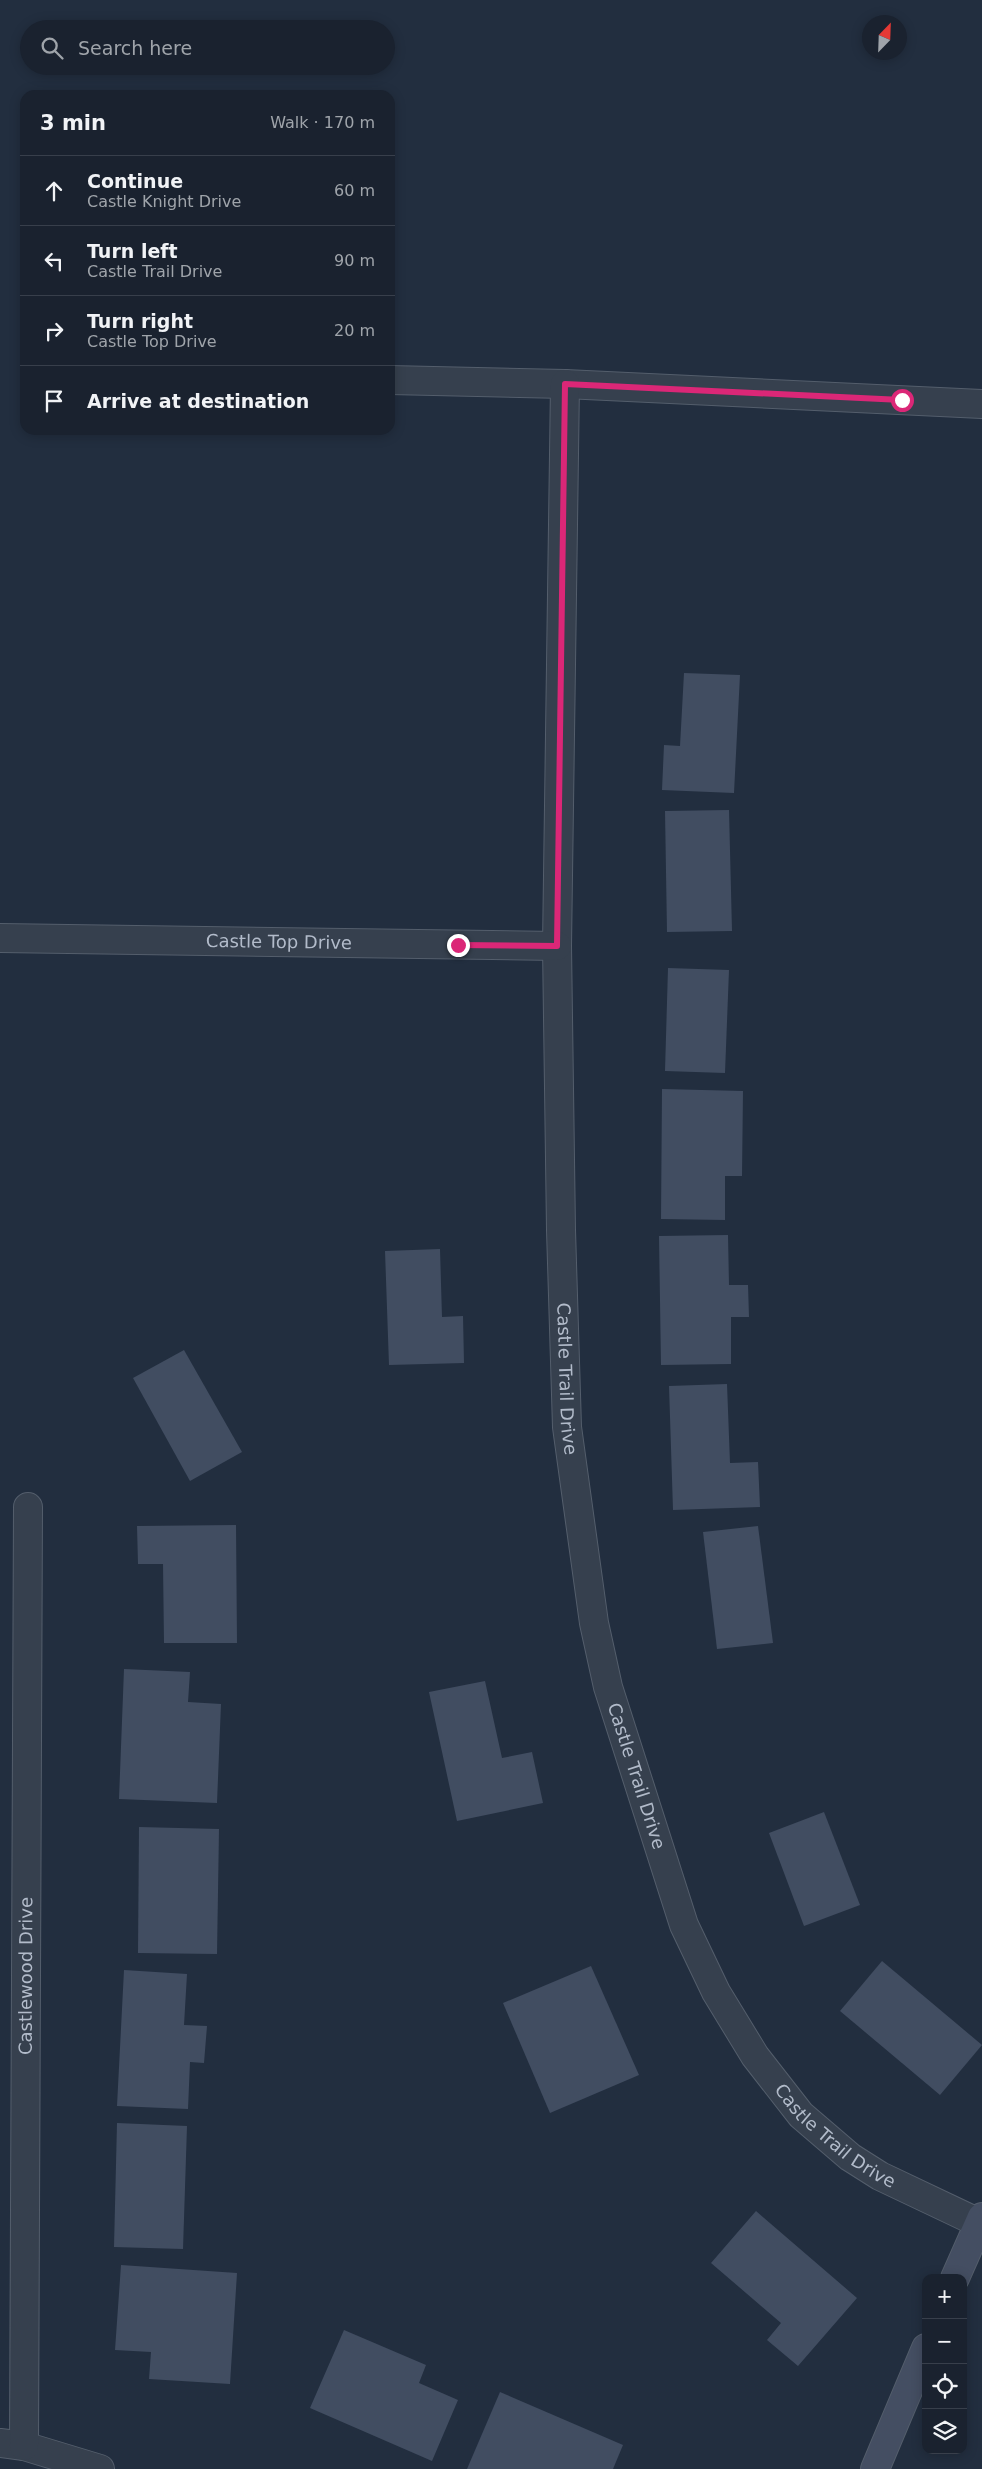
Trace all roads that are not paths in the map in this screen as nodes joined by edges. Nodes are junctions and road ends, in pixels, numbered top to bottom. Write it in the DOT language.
graph roads {
  1 [pos="395,380"];
  2 [pos="565,384"];
  3 [pos="982,404"];
  4 [pos="0,938"];
  5 [pos="557,946"];
  6 [pos="28,1507"];
  7 [pos="980,2220"];
  8 [pos="958,2274"];
  9 [pos="922,2357"];
  10 [pos="12,2444"];
  11 [pos="100,2469"];
  12 [pos="874,2469"];
  1 -- 2 [label="street"];
  2 -- 3 [label="street"];
  2 -- 5 [label="street, Castle Trail Drive"];
  4 -- 5 [label="street, Castle Top Drive"];
  5 -- 7 [label="street, Castle Trail Drive"];
  6 -- 10 [label="street, Castlewood Drive"];
  7 -- 8 [label="street"];
  9 -- 12 [label="street"];
  10 -- 11 [label="street"];
}
